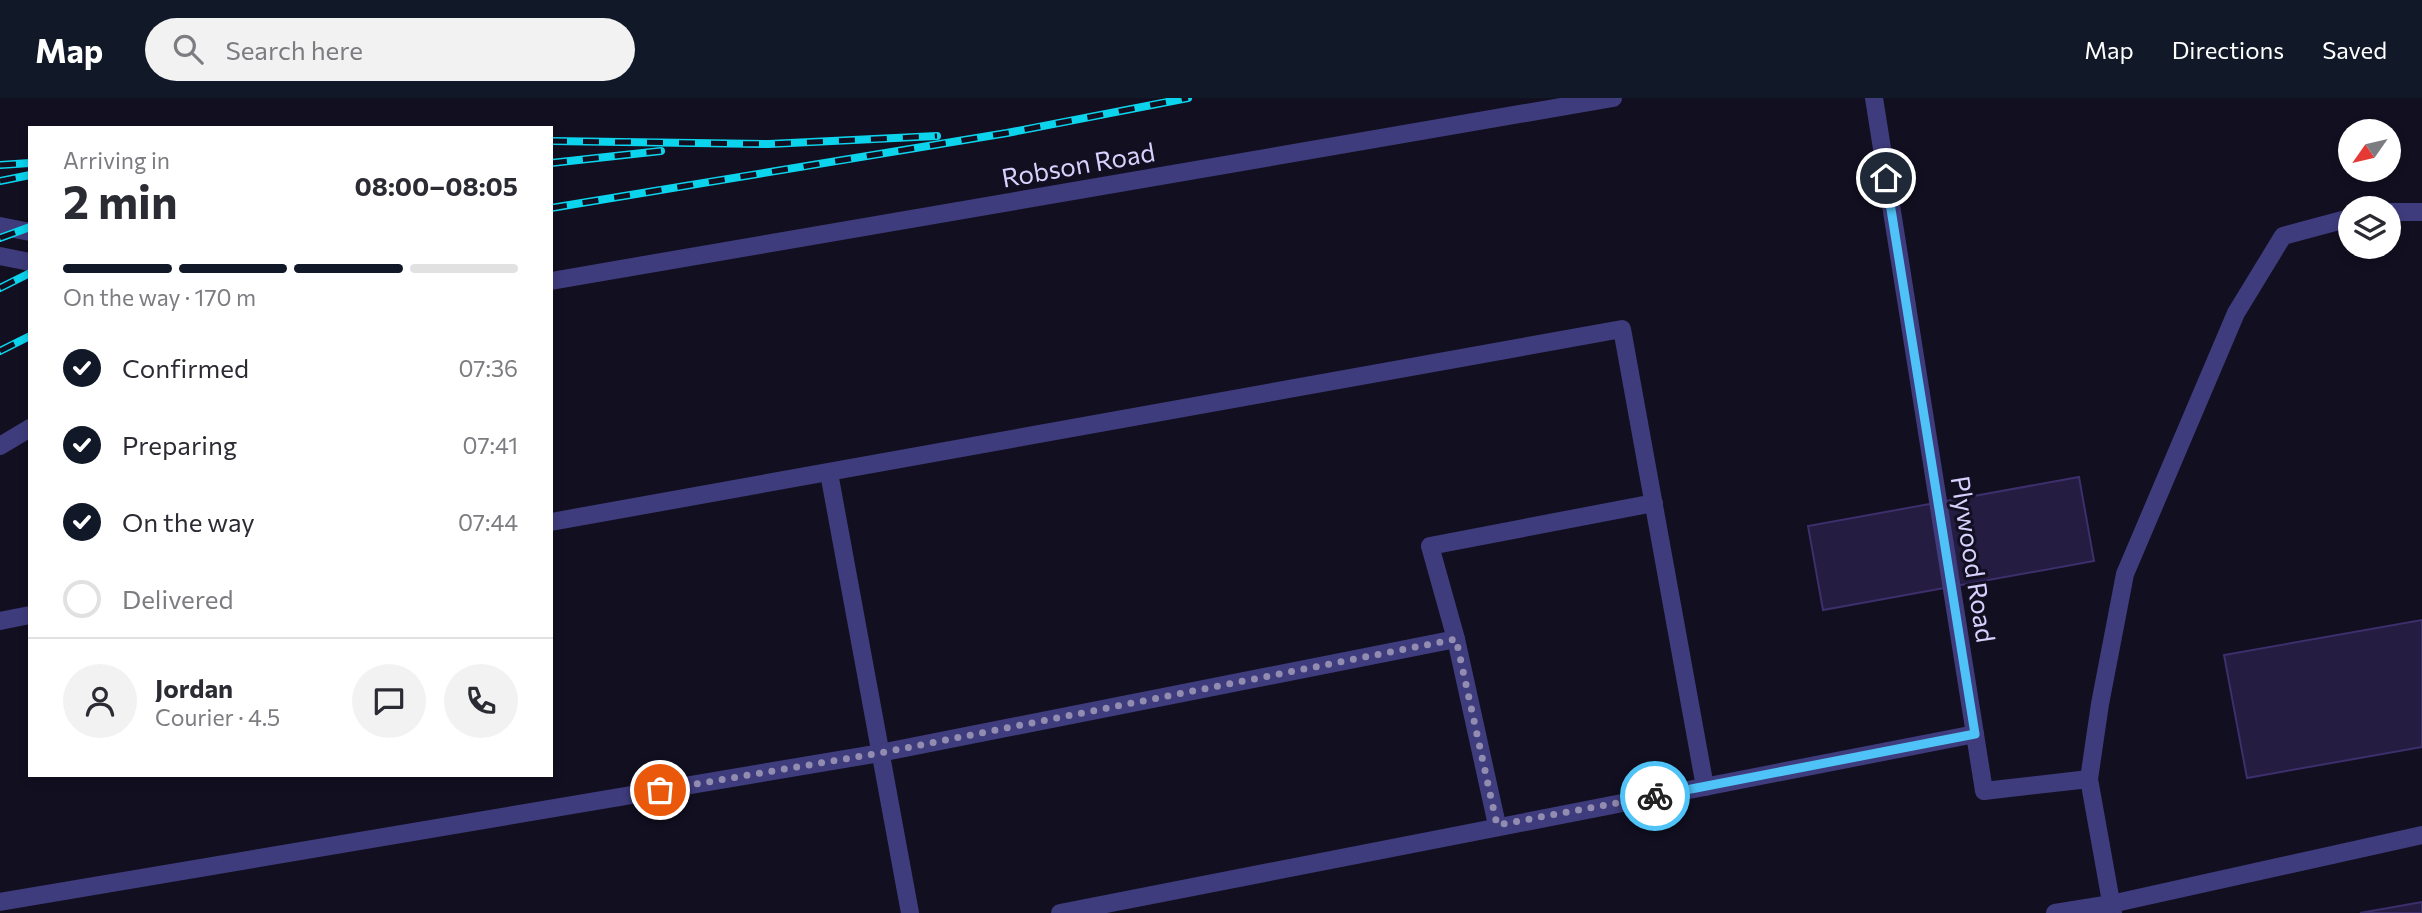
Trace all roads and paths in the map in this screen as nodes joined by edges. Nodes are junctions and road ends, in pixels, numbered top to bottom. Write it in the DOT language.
graph roads {
  1 [pos="1613,98"];
  2 [pos="1874,98"];
  3 [pos="2401,212"];
  4 [pos="2422,212"];
  5 [pos="2338,221"];
  6 [pos="0,226"];
  7 [pos="28,232"];
  8 [pos="0,256"];
  9 [pos="28,262"];
  10 [pos="553,281"];
  11 [pos="28,429"];
  12 [pos="0,446"];
  13 [pos="829,473"];
  14 [pos="1654,503"];
  15 [pos="553,522"];
  16 [pos="28,615"];
  17 [pos="0,621"];
  18 [pos="1456,639"];
  19 [pos="1975,734"];
  20 [pos="880,753"];
  21 [pos="2089,779"];
  22 [pos="1705,787"];
  23 [pos="1497,825"];
  24 [pos="2422,835"];
  25 [pos="0,902"];
  26 [pos="2112,908"];
  27 [pos="910,913"];
  28 [pos="1060,913"];
  29 [pos="2055,913"];
  1 -- 10 [label="street, Robson Road"];
  2 -- 19 [label="street, Plywood Road"];
  3 -- 4 [label="street"];
  5 -- 21 [label="street"];
  6 -- 7 [label="street"];
  8 -- 9 [label="street"];
  11 -- 12 [label="street"];
  13 -- 14 [label="street"];
  13 -- 15 [label="street"];
  13 -- 20 [label="street"];
  14 -- 18 [label="street"];
  14 -- 22 [label="street"];
  16 -- 17 [label="street"];
  18 -- 20 [label="street"];
  18 -- 23 [label="street"];
  19 -- 21 [label="street, Plywood Road"];
  19 -- 22 [label="street"];
  20 -- 25 [label="street"];
  20 -- 27 [label="street"];
  21 -- 26 [label="street"];
  22 -- 23 [label="street"];
  23 -- 28 [label="street"];
  24 -- 26 [label="street"];
  26 -- 29 [label="street"];
}
